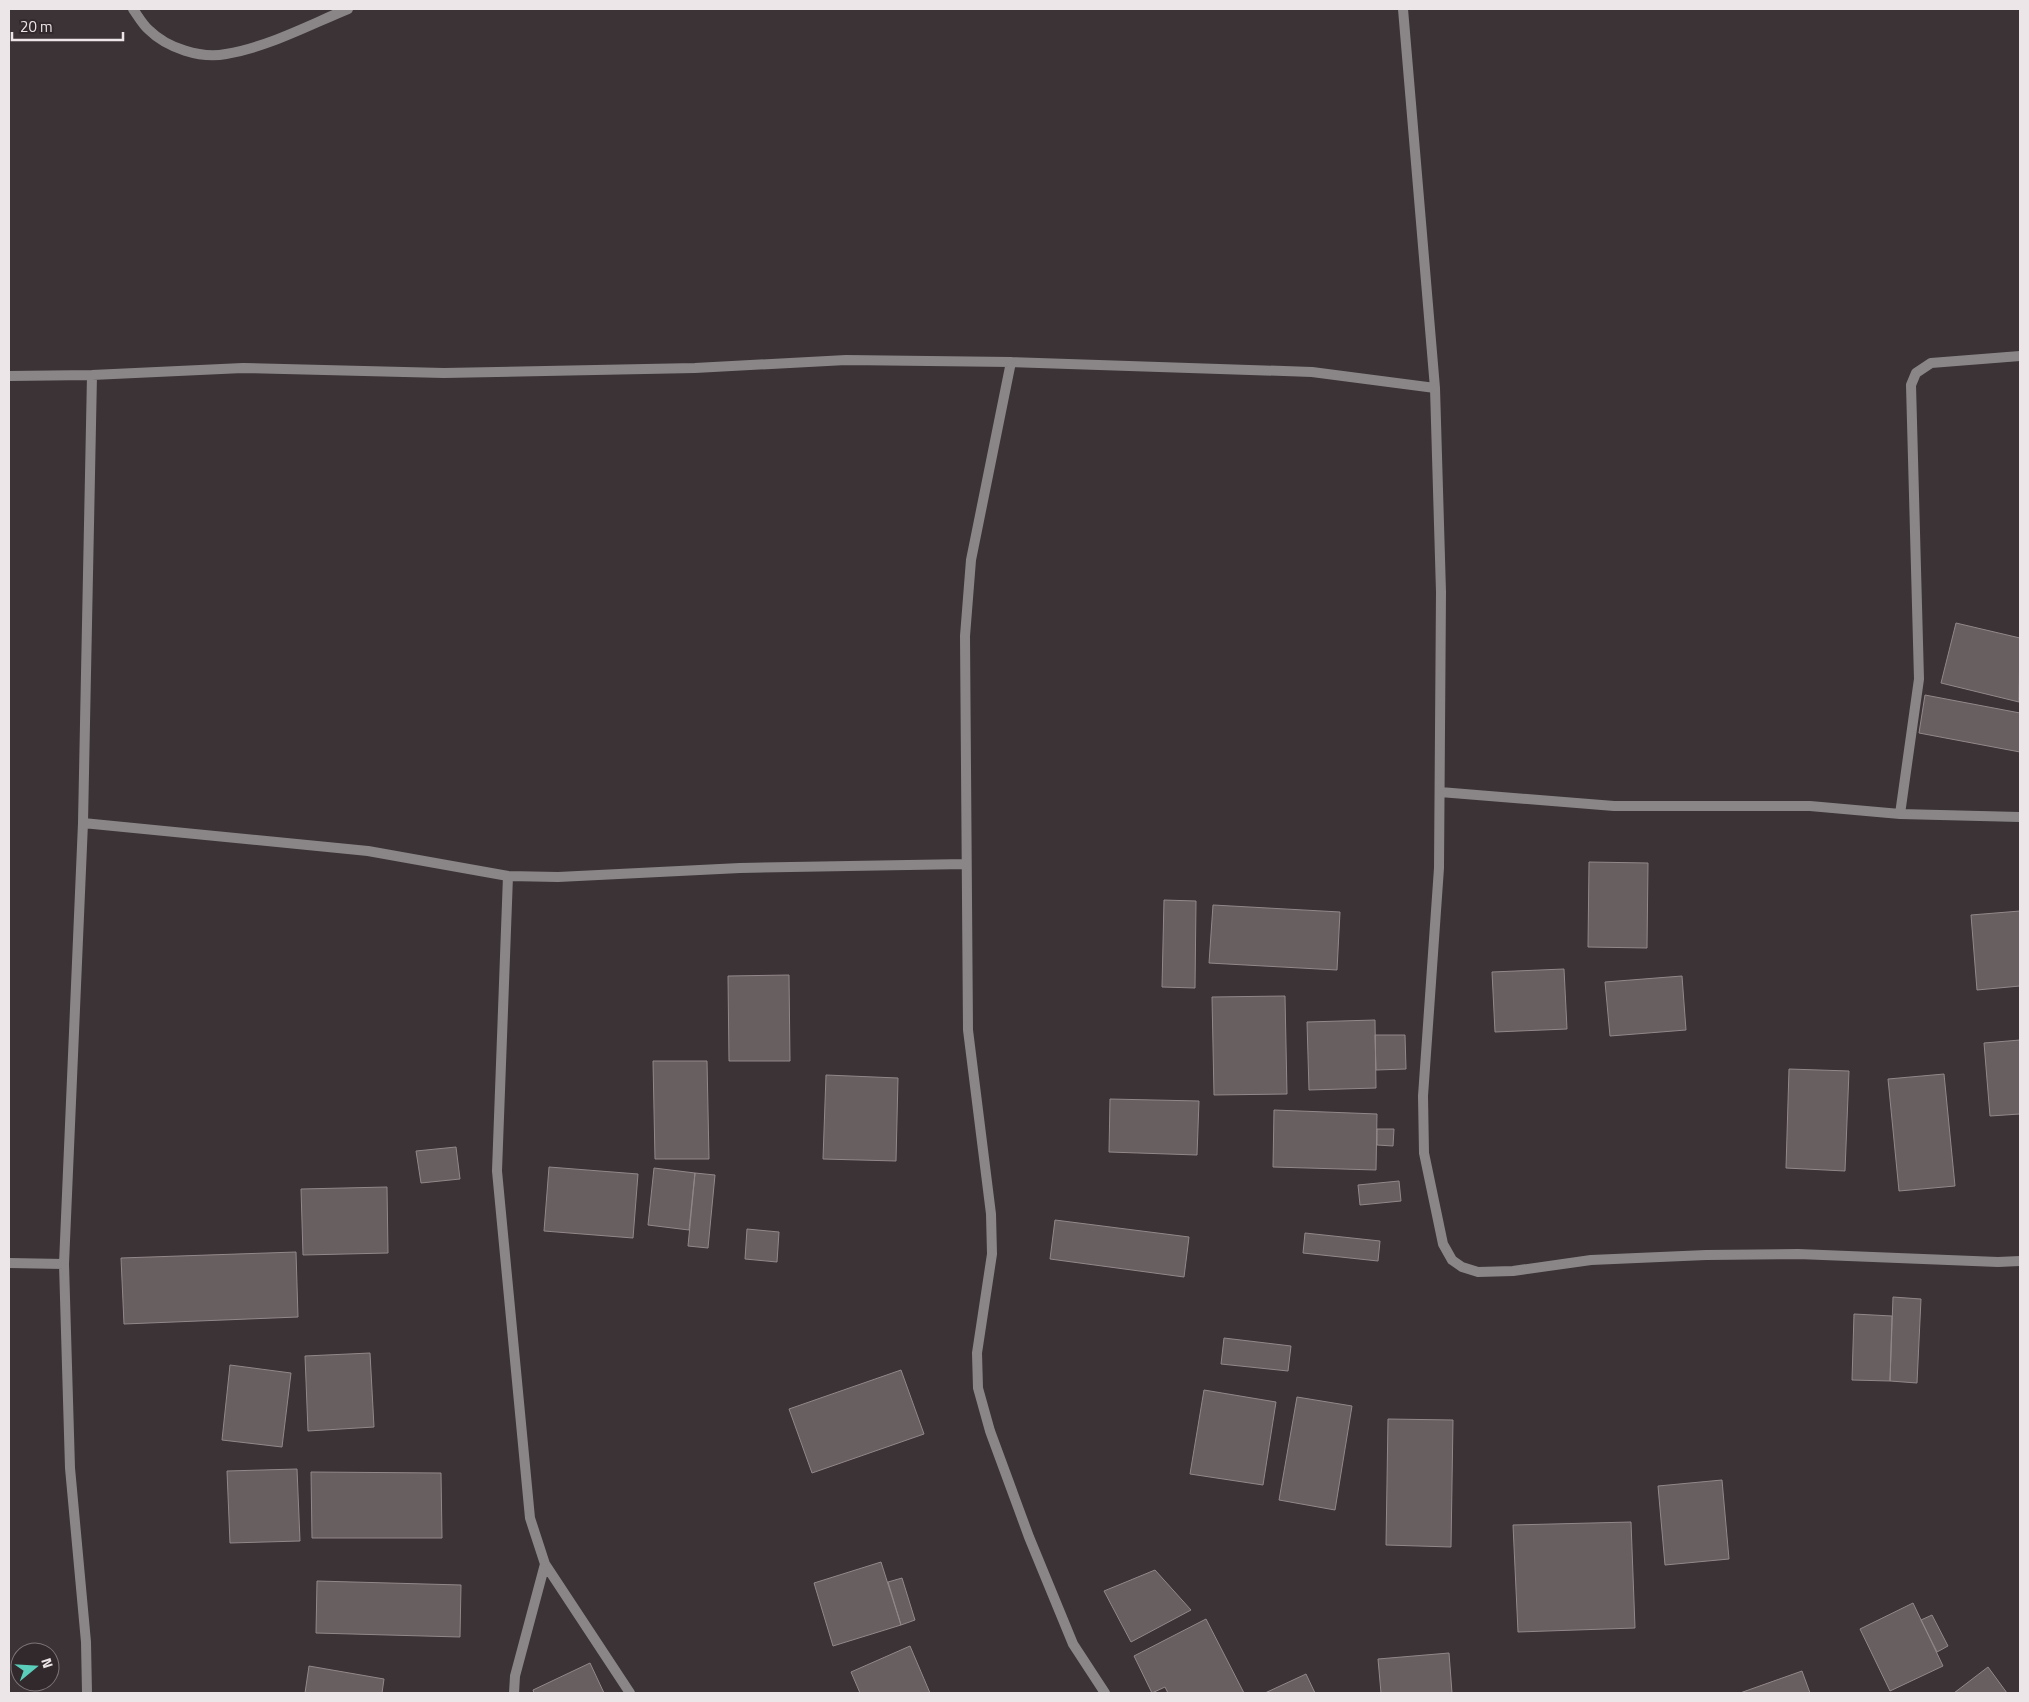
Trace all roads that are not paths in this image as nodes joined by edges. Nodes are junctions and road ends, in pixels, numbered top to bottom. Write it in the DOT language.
graph roads {
  1 [pos="133,9"];
  2 [pos="348,9"];
  3 [pos="1403,9"];
  4 [pos="2020,356"];
  5 [pos="1011,362"];
  6 [pos="92,375"];
  7 [pos="9,376"];
  8 [pos="1435,388"];
  9 [pos="1440,792"];
  10 [pos="1900,814"];
  11 [pos="2020,817"];
  12 [pos="83,823"];
  13 [pos="966,864"];
  14 [pos="508,876"];
  15 [pos="2020,1261"];
  16 [pos="9,1264"];
  17 [pos="64,1264"];
  18 [pos="545,1564"];
  19 [pos="87,1693"];
  20 [pos="514,1693"];
  21 [pos="630,1693"];
  22 [pos="1105,1693"];
  1 -- 2 [label="street"];
  3 -- 8 [label="street"];
  4 -- 10 [label="street"];
  5 -- 6 [label="street"];
  5 -- 8 [label="street"];
  5 -- 13 [label="street"];
  6 -- 7 [label="street"];
  6 -- 12 [label="street"];
  8 -- 9 [label="street"];
  9 -- 10 [label="street"];
  9 -- 15 [label="street"];
  10 -- 11 [label="street"];
  12 -- 14 [label="street"];
  12 -- 17 [label="street"];
  13 -- 14 [label="street"];
  13 -- 22 [label="street"];
  14 -- 18 [label="street"];
  16 -- 17 [label="street"];
  17 -- 19 [label="street"];
  18 -- 20 [label="street"];
  18 -- 21 [label="street"];
}
